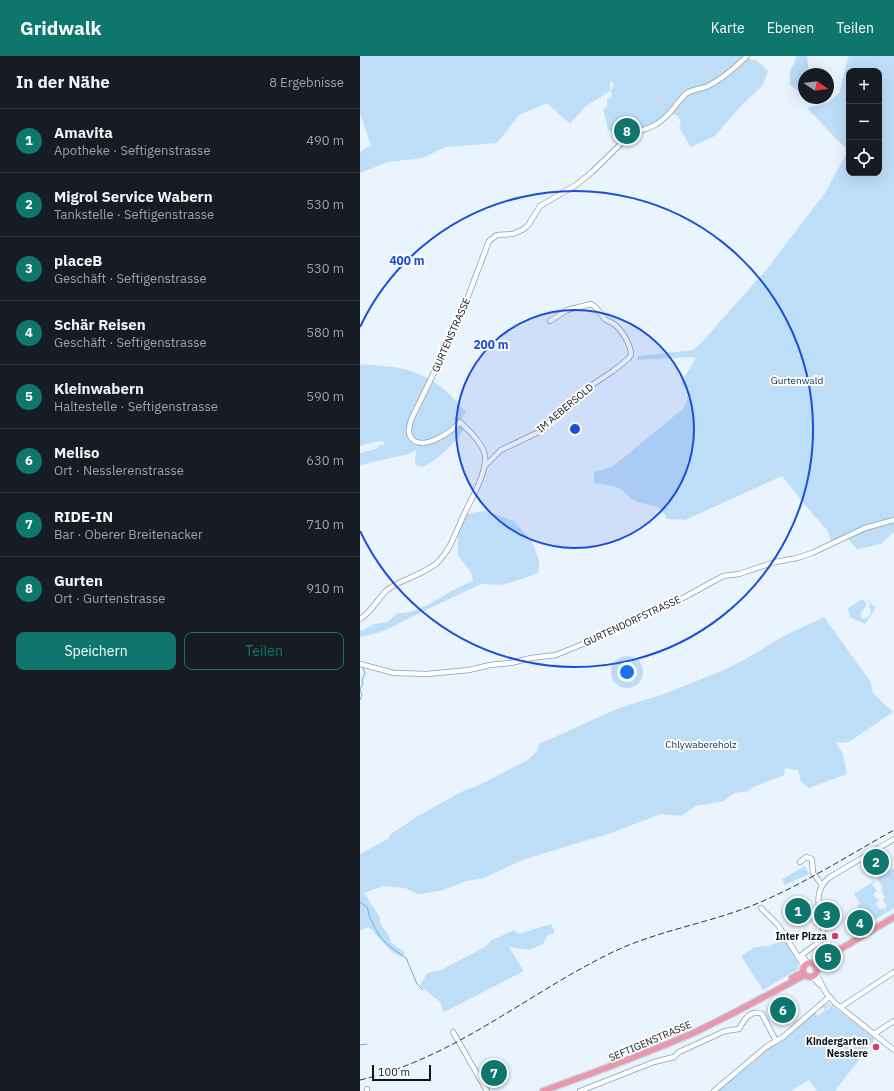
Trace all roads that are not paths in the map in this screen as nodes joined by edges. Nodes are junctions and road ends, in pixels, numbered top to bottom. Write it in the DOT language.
graph roads {
  1 [pos="747,56"];
  2 [pos="550,321"];
  3 [pos="484,467"];
  4 [pos="894,520"];
  5 [pos="360,619"];
  6 [pos="360,664"];
  7 [pos="894,839"];
  8 [pos="800,862"];
  9 [pos="822,885"];
  10 [pos="761,908"];
  11 [pos="894,917"];
  12 [pos="801,956"];
  13 [pos="812,969"];
  14 [pos="894,972"];
  15 [pos="804,974"];
  16 [pos="829,997"];
  17 [pos="841,1007"];
  18 [pos="894,1021"];
  19 [pos="453,1032"];
  20 [pos="874,1034"];
  21 [pos="776,1041"];
  22 [pos="894,1050"];
  23 [pos="488,1091"];
  24 [pos="543,1091"];
  25 [pos="580,1091"];
  26 [pos="714,1091"];
  1 -- 3 [label="street, GURTENSTRASSE"];
  2 -- 3 [label="street, IM AEBERSOLD"];
  3 -- 5 [label="street, GURTENSTRASSE"];
  4 -- 6 [label="street, GURTENDORFSTRASSE"];
  7 -- 9 [label="street"];
  8 -- 9 [label="street"];
  9 -- 12 [label="street"];
  10 -- 12 [label="street"];
  11 -- 13 [label="main road"];
  12 -- 13 [label="street"];
  13 -- 15 [label="main road"];
  13 -- 15 [label="main road"];
  13 -- 16 [label="street"];
  14 -- 17 [label="street"];
  15 -- 24 [label="main road, SEFTIGENSTRASSE"];
  16 -- 17 [label="street"];
  16 -- 21 [label="street"];
  17 -- 20 [label="street"];
  18 -- 20 [label="street"];
  19 -- 23 [label="street"];
  20 -- 22 [label="street"];
  21 -- 25 [label="street"];
  21 -- 26 [label="street"];
}
